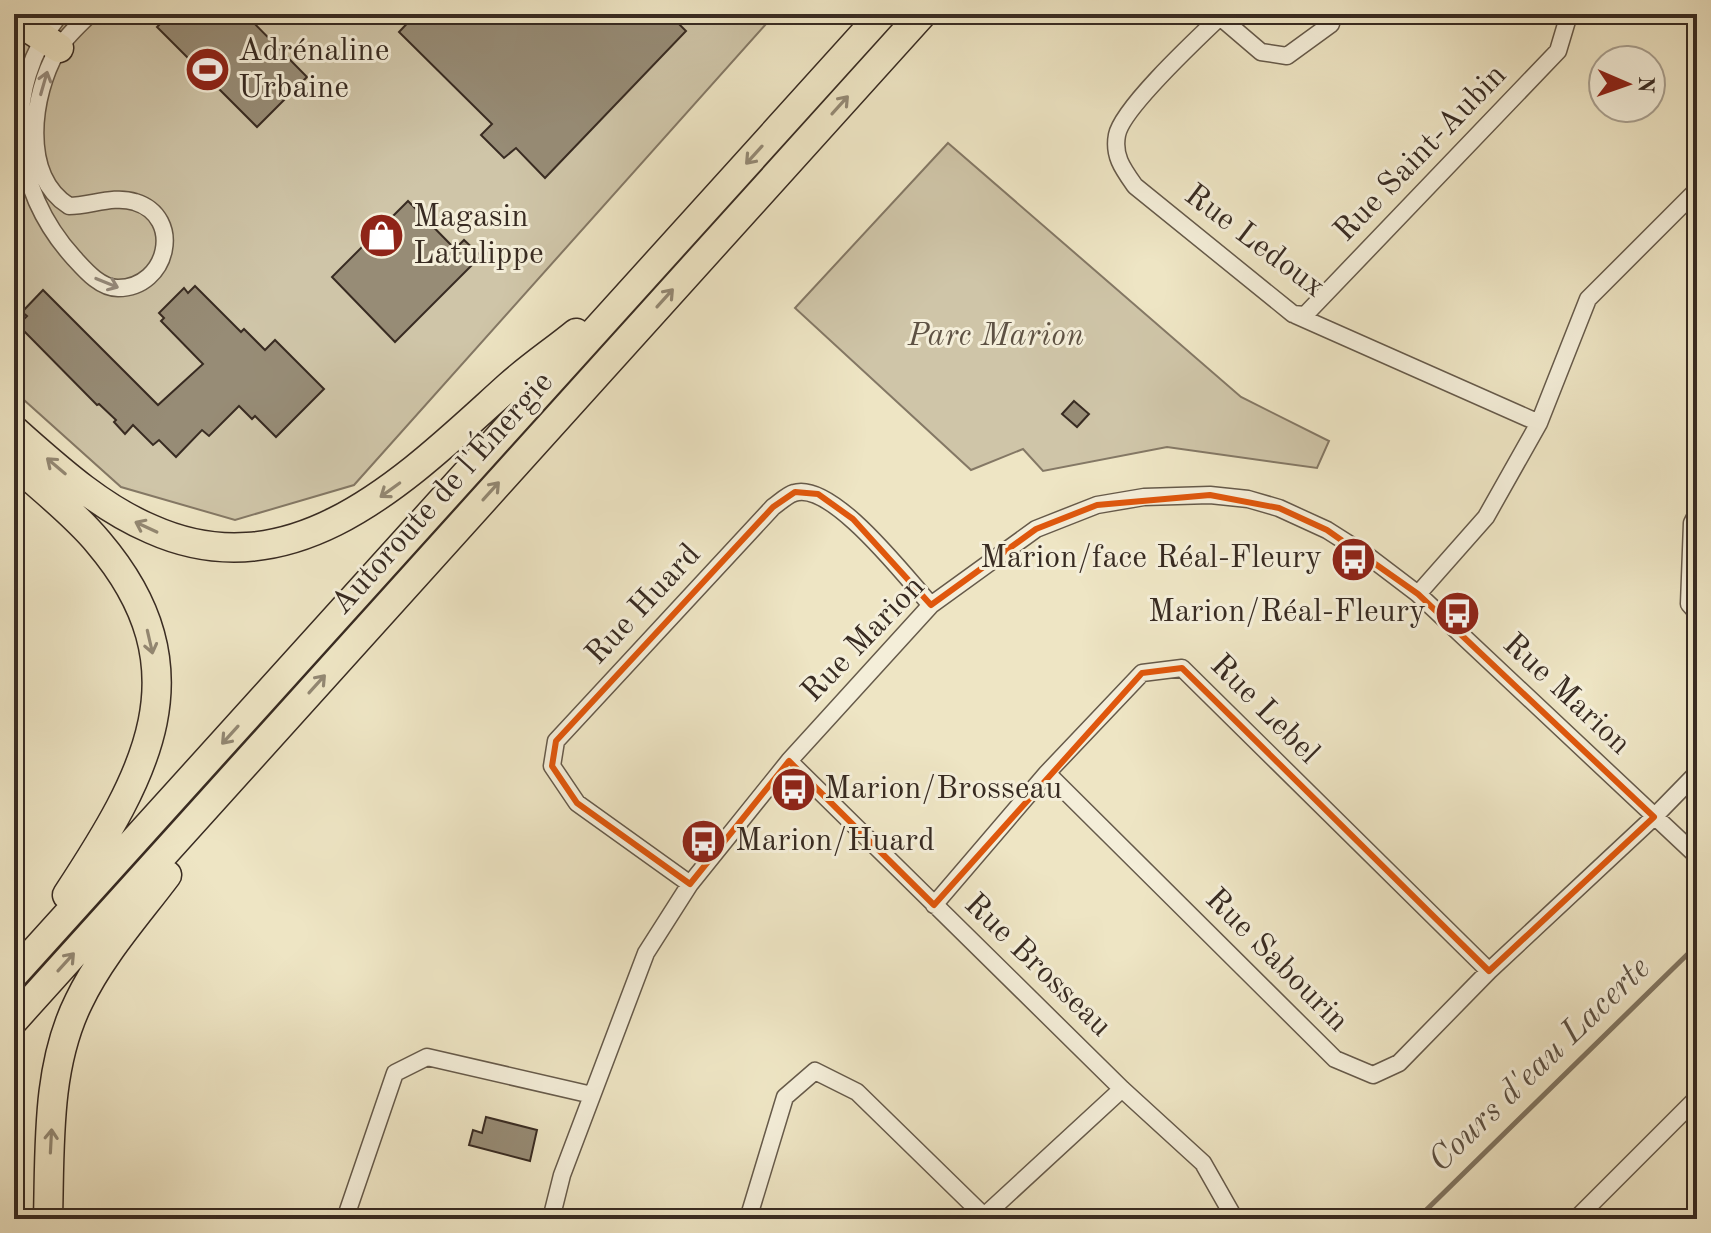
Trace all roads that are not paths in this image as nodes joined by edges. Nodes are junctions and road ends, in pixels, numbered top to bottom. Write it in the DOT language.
graph roads {
  1 [pos="60,14"];
  2 [pos="90,14"];
  3 [pos="882,14"];
  4 [pos="922,14"];
  5 [pos="1333,14"];
  6 [pos="1566,14"];
  7 [pos="1221,16"];
  8 [pos="14,19"];
  9 [pos="51,43"];
  10 [pos="1697,190"];
  11 [pos="639,283"];
  12 [pos="1293,314"];
  13 [pos="1539,423"];
  14 [pos="14,430"];
  15 [pos="14,463"];
  16 [pos="1697,513"];
  17 [pos="1418,594"];
  18 [pos="931,605"];
  19 [pos="1697,613"];
  20 [pos="265,742"];
  21 [pos="789,761"];
  22 [pos="1047,773"];
  23 [pos="1697,773"];
  24 [pos="1654,817"];
  25 [pos="1697,856"];
  26 [pos="690,884"];
  27 [pos="934,905"];
  28 [pos="17,970"];
  29 [pos="1489,971"];
  30 [pos="14,1020"];
  31 [pos="1122,1089"];
  32 [pos="592,1095"];
  33 [pos="1697,1099"];
  34 [pos="982,1218"];
  35 [pos="48,1219"];
  36 [pos="345,1219"];
  37 [pos="551,1219"];
  38 [pos="748,1219"];
  39 [pos="1230,1219"];
  40 [pos="1576,1219"];
  1 -- 9 [label="street"];
  2 -- 9 [label="street"];
  3 -- 11 [label="highway, Autoroute de l'Énergie, one-way"];
  20 -- 4 [label="highway, Autoroute de l'Énergie, one-way"];
  5 -- 7 [label="street, Rue Ledoux"];
  6 -- 12 [label="street, Rue Saint-Aubin"];
  7 -- 12 [label="street, Rue Ledoux"];
  8 -- 9 [label="highway"];
  9 -- 9 [label="street, one-way"];
  10 -- 13 [label="street"];
  11 -- 14 [label="highway, one-way"];
  11 -- 28 [label="highway, Autoroute de l'Énergie, one-way"];
  12 -- 13 [label="street, Rue Ledoux"];
  13 -- 17 [label="street"];
  15 -- 28 [label="highway, one-way"];
  16 -- 19 [label="street"];
  17 -- 18 [label="street, Rue Marion"];
  17 -- 24 [label="street, Rue Marion"];
  18 -- 21 [label="street, Rue Marion"];
  18 -- 26 [label="street, Rue Huard"];
  30 -- 20 [label="highway, Autoroute de l'Énergie, one-way"];
  35 -- 20 [label="highway, one-way"];
  21 -- 26 [label="street, Rue Marion"];
  21 -- 27 [label="street, Rue Brosseau"];
  22 -- 27 [label="street, Rue Lebel"];
  22 -- 29 [label="street, Rue Sabourin"];
  22 -- 29 [label="street, Rue Lebel"];
  23 -- 24 [label="street"];
  24 -- 25 [label="street, Rue Marion"];
  24 -- 29 [label="street, Rue Sabourin"];
  26 -- 32 [label="street, Rue Marion"];
  27 -- 31 [label="street, Rue Brosseau"];
  31 -- 34 [label="street"];
  31 -- 39 [label="street, Rue Brosseau"];
  32 -- 36 [label="street"];
  32 -- 37 [label="street, Rue Marion"];
  33 -- 40 [label="street"];
  34 -- 38 [label="street"];
}
